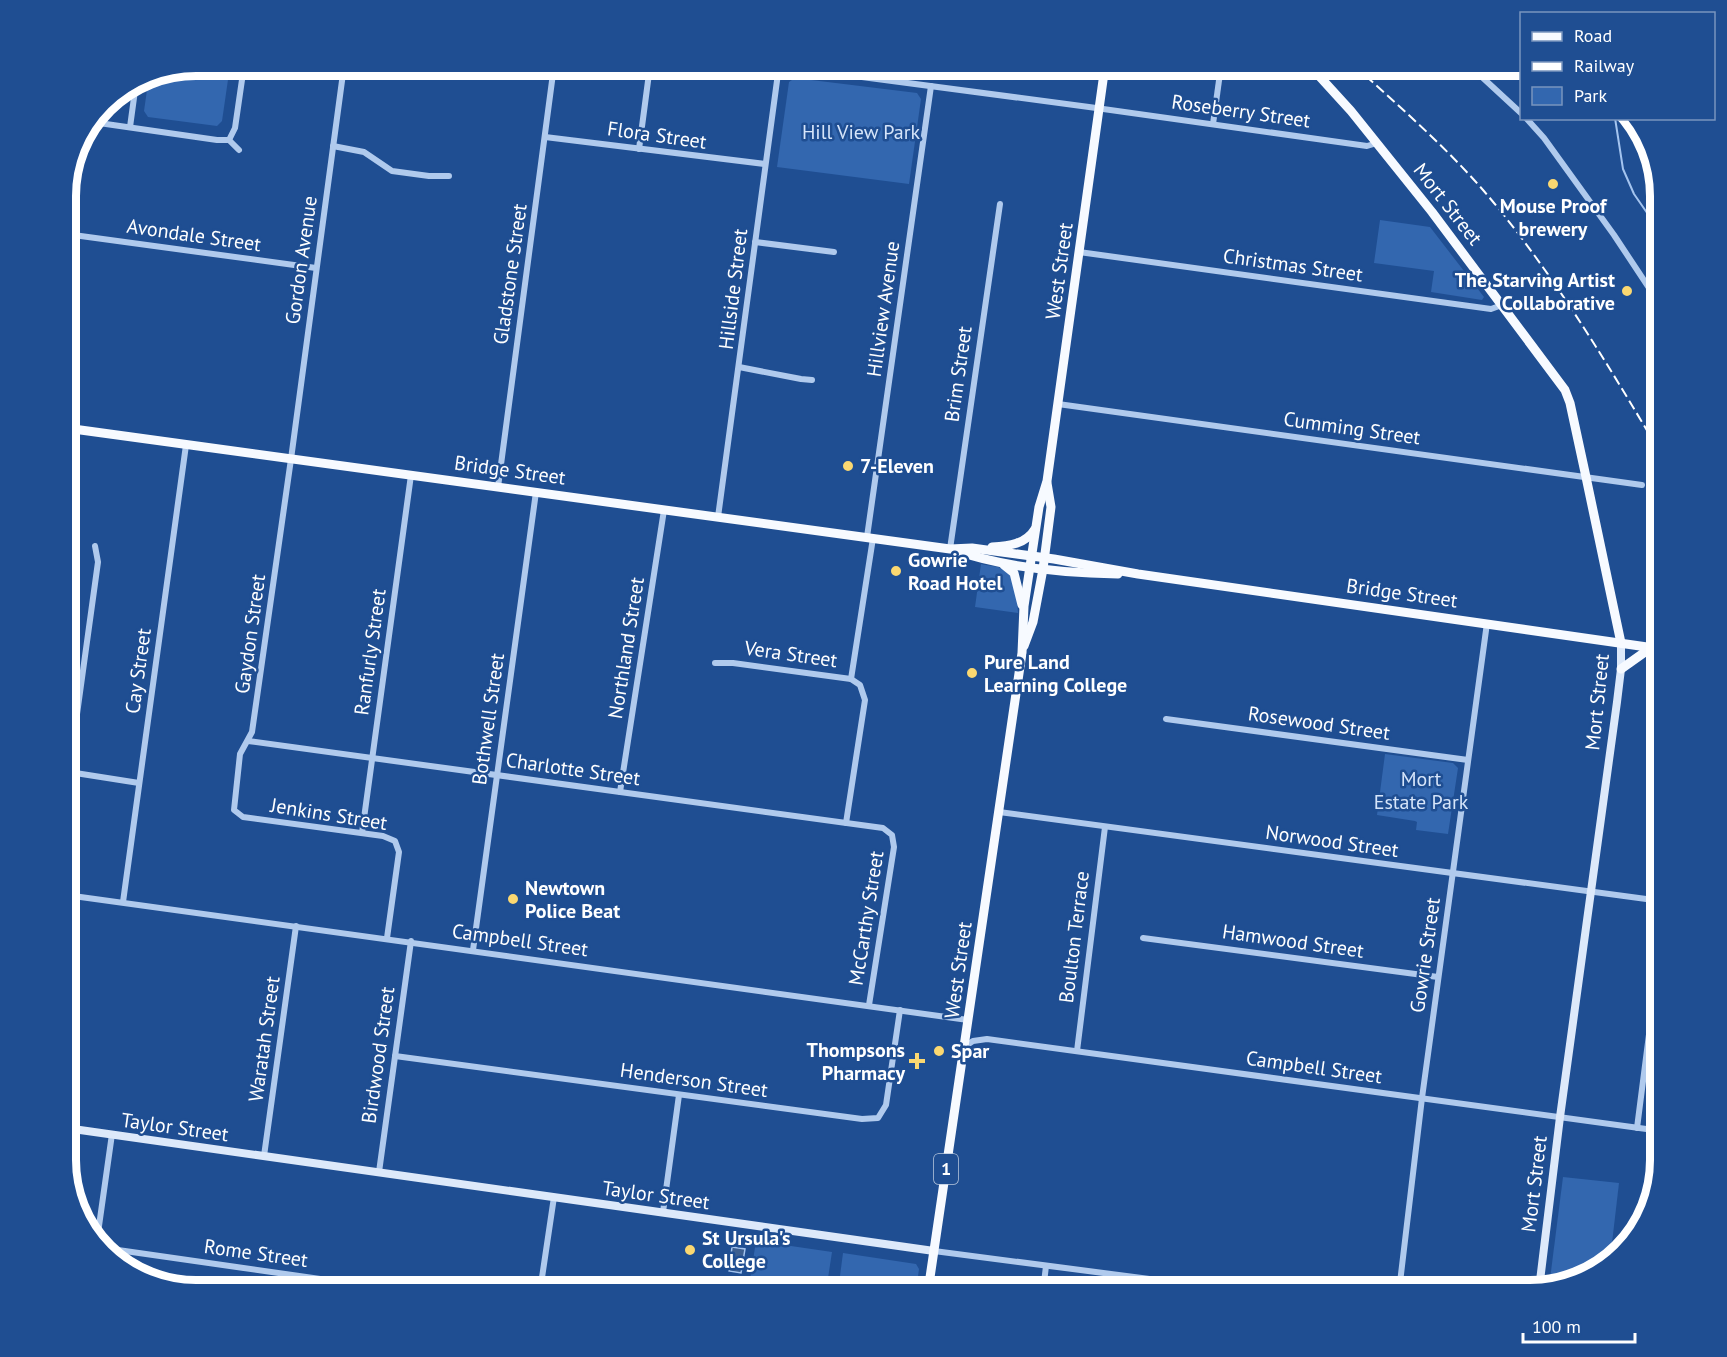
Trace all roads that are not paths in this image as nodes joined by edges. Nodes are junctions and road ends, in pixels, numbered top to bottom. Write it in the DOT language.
graph roads {
  1 [pos="243,76"];
  2 [pos="343,76"];
  3 [pos="553,76"];
  4 [pos="649,76"];
  5 [pos="778,76"];
  6 [pos="855,76"];
  7 [pos="1104,76"];
  8 [pos="1220,76"];
  9 [pos="1319,76"];
  10 [pos="1481,76"];
  11 [pos="931,86"];
  12 [pos="134,95"];
  13 [pos="1099,108"];
  14 [pos="1520,113"];
  15 [pos="1528,120"];
  16 [pos="102,123"];
  17 [pos="1213,124"];
  18 [pos="130,127"];
  19 [pos="545,137"];
  20 [pos="229,140"];
  21 [pos="1377,142"];
  22 [pos="333,146"];
  23 [pos="639,149"];
  24 [pos="239,150"];
  25 [pos="765,164"];
  26 [pos="449,176"];
  27 [pos="1000,204"];
  28 [pos="77,235"];
  29 [pos="755,243"];
  30 [pos="834,252"];
  31 [pos="1079,252"];
  32 [pos="316,268"];
  33 [pos="1650,289"];
  34 [pos="1502,305"];
  35 [pos="739,367"];
  36 [pos="812,380"];
  37 [pos="1058,404"];
  38 [pos="77,430"];
  39 [pos="186,445"];
  40 [pos="291,459"];
  41 [pos="411,475"];
  42 [pos="1586,477"];
  43 [pos="1047,481"];
  44 [pos="1642,485"];
  45 [pos="498,487"];
  46 [pos="536,492"];
  47 [pos="664,510"];
  48 [pos="718,517"];
  49 [pos="1036,528"];
  50 [pos="870,538"];
  51 [pos="95,546"];
  52 [pos="972,548"];
  53 [pos="950,549"];
  54 [pos="1032,556"];
  55 [pos="1044,557"];
  56 [pos="999,563"];
  57 [pos="1031,567"];
  58 [pos="1043,568"];
  59 [pos="1138,574"];
  60 [pos="1022,622"];
  61 [pos="1487,623"];
  62 [pos="1621,643"];
  63 [pos="1650,647"];
  64 [pos="1650,652"];
  65 [pos="1022,653"];
  66 [pos="715,663"];
  67 [pos="1621,669"];
  68 [pos="851,678"];
  69 [pos="77,709"];
  70 [pos="1166,719"];
  71 [pos="248,741"];
  72 [pos="372,758"];
  73 [pos="1468,760"];
  74 [pos="77,773"];
  75 [pos="497,776"];
  76 [pos="140,783"];
  77 [pos="620,792"];
  78 [pos="234,810"];
  79 [pos="999,812"];
  80 [pos="846,823"];
  81 [pos="1105,826"];
  82 [pos="362,833"];
  83 [pos="892,835"];
  84 [pos="1452,873"];
  85 [pos="1591,892"];
  86 [pos="77,896"];
  87 [pos="1650,900"];
  88 [pos="123,902"];
  89 [pos="296,926"];
  90 [pos="387,938"];
  91 [pos="1143,938"];
  92 [pos="411,942"];
  93 [pos="473,950"];
  94 [pos="1438,977"];
  95 [pos="869,1005"];
  96 [pos="900,1010"];
  97 [pos="968,1020"];
  98 [pos="1650,1027"];
  99 [pos="964,1047"];
  100 [pos="1077,1051"];
  101 [pos="395,1056"];
  102 [pos="679,1095"];
  103 [pos="1422,1098"];
  104 [pos="1560,1117"];
  105 [pos="1637,1128"];
  106 [pos="77,1129"];
  107 [pos="1650,1130"];
  108 [pos="112,1134"];
  109 [pos="264,1156"];
  110 [pos="379,1172"];
  111 [pos="554,1197"];
  112 [pos="663,1212"];
  113 [pos="99,1229"];
  114 [pos="117,1250"];
  115 [pos="934,1251"];
  116 [pos="1046,1266"];
  117 [pos="1540,1279"];
  118 [pos="327,1280"];
  119 [pos="542,1280"];
  120 [pos="930,1280"];
  121 [pos="1044,1280"];
  122 [pos="1154,1280"];
  123 [pos="1401,1280"];
  1 -- 20 [label="street"];
  2 -- 22 [label="street, Gordon Avenue"];
  3 -- 19 [label="street, Gladstone Street"];
  4 -- 23 [label="street"];
  5 -- 25 [label="street, Hillside Street"];
  6 -- 11 [label="street, Roseberry Street"];
  7 -- 13 [label="main road, West Street"];
  8 -- 17 [label="street"];
  9 -- 21 [label="main road, Mort Street"];
  10 -- 14 [label="street"];
  11 -- 13 [label="street, Roseberry Street"];
  11 -- 50 [label="street, Hillview Avenue"];
  12 -- 18 [label="street"];
  13 -- 17 [label="street, Roseberry Street"];
  13 -- 31 [label="main road, West Street"];
  15 -- 33 [label="street"];
  16 -- 18 [label="street"];
  17 -- 21 [label="street, Roseberry Street"];
  18 -- 20 [label="street"];
  19 -- 23 [label="street, Flora Street"];
  19 -- 45 [label="street, Gladstone Street"];
  20 -- 24 [label="street"];
  21 -- 34 [label="main road, Mort Street"];
  22 -- 26 [label="street"];
  22 -- 32 [label="street, Gordon Avenue"];
  23 -- 25 [label="street, Flora Street"];
  25 -- 29 [label="street, Hillside Street"];
  27 -- 53 [label="street, Brim Street"];
  28 -- 32 [label="street, Avondale Street"];
  29 -- 30 [label="street"];
  29 -- 35 [label="street, Hillside Street"];
  31 -- 34 [label="street, Christmas Street"];
  31 -- 37 [label="main road, West Street"];
  32 -- 40 [label="street, Gordon Avenue"];
  34 -- 42 [label="main road, Mort Street"];
  35 -- 36 [label="street"];
  35 -- 48 [label="street, Hillside Street"];
  37 -- 42 [label="street, Cumming Street"];
  37 -- 43 [label="main road, West Street"];
  38 -- 39 [label="main road, Bridge Street"];
  39 -- 40 [label="main road, Bridge Street"];
  39 -- 76 [label="street, Cay Street"];
  40 -- 41 [label="main road, Bridge Street"];
  40 -- 71 [label="street, Gaydon Street"];
  41 -- 45 [label="main road, Bridge Street"];
  41 -- 72 [label="street, Ranfurly Street"];
  42 -- 44 [label="street, Cumming Street"];
  42 -- 62 [label="main road, Mort Street"];
  43 -- 49 [label="main road, West Street"];
  43 -- 55 [label="main road, West Street"];
  45 -- 46 [label="main road, Bridge Street"];
  46 -- 47 [label="main road, Bridge Street"];
  46 -- 75 [label="street, Bothwell Street"];
  47 -- 48 [label="main road, Bridge Street"];
  47 -- 77 [label="street, Northland Street"];
  48 -- 50 [label="main road, Bridge Street"];
  49 -- 52 [label="main road"];
  49 -- 54 [label="main road, West Street"];
  50 -- 53 [label="main road, Bridge Street"];
  50 -- 68 [label="street, Hillview Avenue"];
  51 -- 69 [label="street"];
  52 -- 53 [label="main road, Bridge Street"];
  52 -- 54 [label="main road, Bridge Street"];
  53 -- 56 [label="main road, Bridge Street"];
  54 -- 55 [label="main road, Bridge Street"];
  54 -- 57 [label="main road, West Street"];
  55 -- 58 [label="main road, West Street"];
  55 -- 59 [label="main road, Bridge Street"];
  56 -- 57 [label="main road, Bridge Street"];
  56 -- 60 [label="main road"];
  57 -- 58 [label="main road, Bridge Street"];
  57 -- 60 [label="main road, West Street"];
  58 -- 59 [label="main road, Bridge Street"];
  58 -- 65 [label="main road, West Street"];
  59 -- 61 [label="main road, Bridge Street"];
  60 -- 65 [label="main road, West Street"];
  61 -- 62 [label="main road, Bridge Street"];
  61 -- 73 [label="street, Gowrie Street"];
  62 -- 63 [label="main road, Bridge Street"];
  62 -- 67 [label="street, Mort Street"];
  64 -- 67 [label="main road"];
  65 -- 79 [label="main road, West Street"];
  66 -- 68 [label="street, Vera Street"];
  67 -- 85 [label="street, Mort Street"];
  68 -- 80 [label="street, Vera Street"];
  70 -- 73 [label="street, Rosewood Street"];
  71 -- 72 [label="street, Charlotte Street"];
  71 -- 78 [label="street, Gaydon Street"];
  72 -- 75 [label="street, Charlotte Street"];
  72 -- 82 [label="street, Ranfurly Street"];
  73 -- 84 [label="street, Gowrie Street"];
  74 -- 76 [label="street"];
  75 -- 77 [label="street, Charlotte Street"];
  75 -- 93 [label="street, Bothwell Street"];
  76 -- 88 [label="street, Cay Street"];
  77 -- 80 [label="street, Charlotte Street"];
  78 -- 82 [label="street, Jenkins Street"];
  79 -- 81 [label="street, Norwood Street"];
  79 -- 97 [label="main road, West Street"];
  80 -- 83 [label="street, Charlotte Street"];
  81 -- 84 [label="street, Norwood Street"];
  81 -- 100 [label="street, Boulton Terrace"];
  82 -- 90 [label="street, Jenkins Street"];
  83 -- 95 [label="street, McCarthy Street"];
  84 -- 85 [label="street, Norwood Street"];
  84 -- 94 [label="street, Gowrie Street"];
  85 -- 87 [label="street, Norwood Street"];
  85 -- 104 [label="street, Mort Street"];
  86 -- 88 [label="street, Campbell Street"];
  88 -- 89 [label="street, Campbell Street"];
  89 -- 90 [label="street, Campbell Street"];
  89 -- 109 [label="street, Waratah Street"];
  90 -- 92 [label="street, Campbell Street"];
  91 -- 94 [label="street, Hamwood Street"];
  92 -- 93 [label="street, Campbell Street"];
  92 -- 101 [label="street, Birdwood Street"];
  93 -- 95 [label="street, Campbell Street"];
  94 -- 103 [label="street, Gowrie Street"];
  95 -- 96 [label="street, Campbell Street"];
  96 -- 97 [label="street, Campbell Street"];
  96 -- 102 [label="street, Henderson Street"];
  97 -- 99 [label="main road, West Street"];
  98 -- 105 [label="street"];
  99 -- 100 [label="street, Campbell Street"];
  99 -- 115 [label="main road, West Street / 1"];
  100 -- 103 [label="street, Campbell Street"];
  101 -- 102 [label="street, Henderson Street"];
  101 -- 110 [label="street, Birdwood Street"];
  102 -- 112 [label="street"];
  103 -- 104 [label="street, Campbell Street"];
  103 -- 123 [label="street, Gowrie Street"];
  104 -- 105 [label="street, Campbell Street"];
  104 -- 117 [label="street, Mort Street"];
  105 -- 107 [label="street, Campbell Street"];
  106 -- 108 [label="street, Taylor Street"];
  108 -- 109 [label="street, Taylor Street"];
  108 -- 113 [label="street"];
  109 -- 110 [label="street, Taylor Street"];
  110 -- 111 [label="street, Taylor Street"];
  111 -- 112 [label="street, Taylor Street"];
  111 -- 119 [label="street"];
  112 -- 115 [label="street, Taylor Street"];
  114 -- 118 [label="street, Rome Street"];
  115 -- 116 [label="street, Taylor Street"];
  115 -- 120 [label="main road, West Street / 1"];
  116 -- 121 [label="street"];
  116 -- 122 [label="street, Taylor Street"];
}
